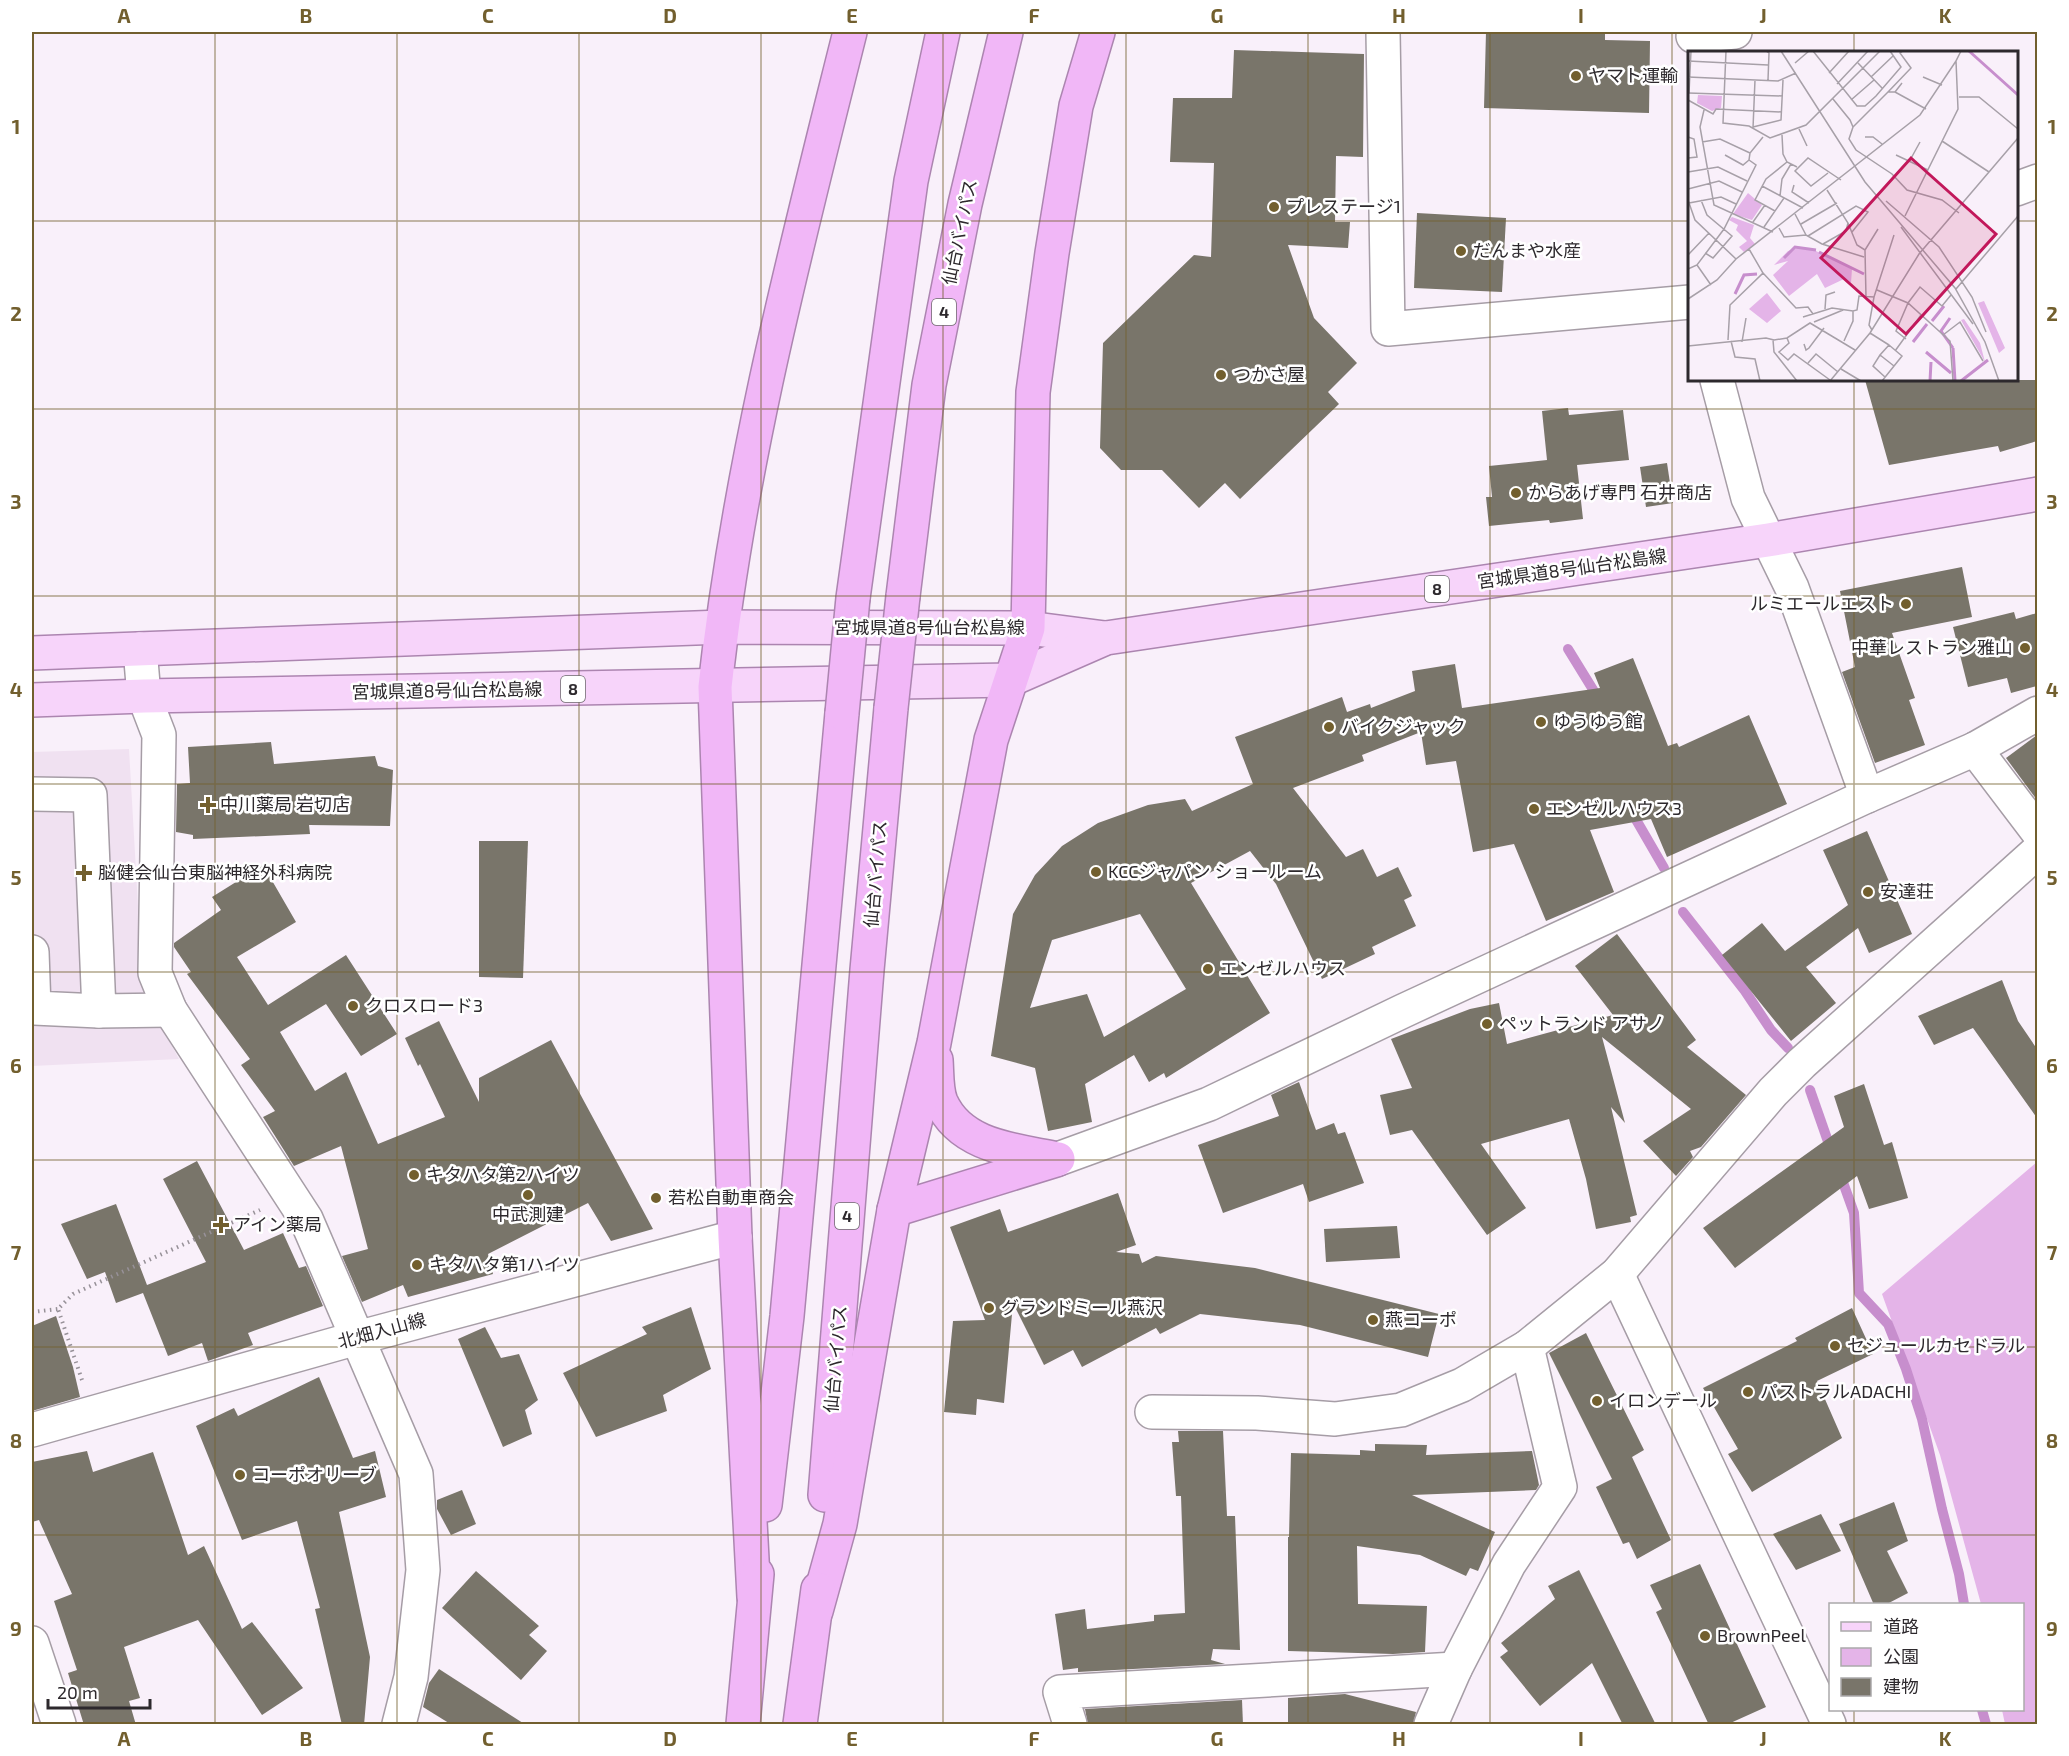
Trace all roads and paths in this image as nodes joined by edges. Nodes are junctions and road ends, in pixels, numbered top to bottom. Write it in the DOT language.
graph roads {
  1 [pos="850,32"];
  2 [pos="943,32"];
  3 [pos="1006,32"];
  4 [pos="1098,32"];
  5 [pos="1383,32"];
  6 [pos="1736,32"];
  7 [pos="1693,40"];
  8 [pos="2037,181"];
  9 [pos="2018,188"];
  10 [pos="1688,302"];
  11 [pos="1717,381"];
  12 [pos="2037,495"];
  13 [pos="1768,540"];
  14 [pos="722,627"];
  15 [pos="1028,627"];
  16 [pos="1106,638"];
  17 [pos="140,649"];
  18 [pos="32,653"];
  19 [pos="1010,680"];
  20 [pos="715,687"];
  21 [pos="144,696"];
  22 [pos="32,700"];
  23 [pos="2037,713"];
  24 [pos="1975,749"];
  25 [pos="32,794"];
  26 [pos="1868,796"];
  27 [pos="2037,832"];
  28 [pos="2037,851"];
  29 [pos="32,952"];
  30 [pos="170,1010"];
  31 [pos="99,1011"];
  32 [pos="934,1043"];
  33 [pos="1058,1159"];
  34 [pos="291,1196"];
  35 [pos="894,1210"];
  36 [pos="735,1237"];
  37 [pos="1617,1274"];
  38 [pos="58,1309"];
  39 [pos="32,1312"];
  40 [pos="357,1338"];
  41 [pos="1527,1347"];
  42 [pos="92,1412"];
  43 [pos="1152,1412"];
  44 [pos="32,1430"];
  45 [pos="754,1597"];
  46 [pos="816,1611"];
  47 [pos="32,1643"];
  48 [pos="1455,1669"];
  49 [pos="59,1725"];
  50 [pos="399,1725"];
  51 [pos="743,1725"];
  52 [pos="800,1725"];
  53 [pos="1070,1725"];
  54 [pos="1431,1725"];
  55 [pos="1829,1725"];
  1 -- 14 [label="highway"];
  2 -- 45 [label="highway, bridge"];
  3 -- 46 [label="highway, 仙台バイパス / 4, bridge"];
  4 -- 15 [label="highway"];
  5 -- 10 [label="street"];
  6 -- 7 [label="street"];
  8 -- 9 [label="street"];
  11 -- 13 [label="street"];
  12 -- 13 [label="main road, 宮城県道8号仙台松島線 / 8"];
  13 -- 16 [label="main road, 宮城県道8号仙台松島線 / 8"];
  13 -- 26 [label="street"];
  14 -- 15 [label="main road, 宮城県道8号仙台松島線 / 8"];
  14 -- 17 [label="main road, 宮城県道8号仙台松島線 / 8"];
  14 -- 20 [label="highway"];
  15 -- 16 [label="main road, 宮城県道8号仙台松島線 / 8"];
  15 -- 19 [label="highway"];
  16 -- 19 [label="main road, 宮城県道8号仙台松島線 / 8"];
  17 -- 18 [label="main road, 宮城県道8号仙台松島線 / 8"];
  17 -- 21 [label="street"];
  19 -- 20 [label="main road, 宮城県道8号仙台松島線 / 8"];
  19 -- 32 [label="highway"];
  20 -- 21 [label="main road, 宮城県道8号仙台松島線 / 8"];
  20 -- 36 [label="highway"];
  21 -- 22 [label="main road, 宮城県道8号仙台松島線 / 8"];
  21 -- 30 [label="street"];
  23 -- 24 [label="street"];
  24 -- 26 [label="street"];
  24 -- 27 [label="street"];
  25 -- 31 [label="street"];
  26 -- 33 [label="street"];
  28 -- 37 [label="street"];
  29 -- 31 [label="street"];
  30 -- 31 [label="street"];
  30 -- 34 [label="street"];
  32 -- 33 [label="highway"];
  32 -- 35 [label="highway"];
  33 -- 35 [label="highway"];
  34 -- 38 [label="path"];
  34 -- 40 [label="street"];
  35 -- 46 [label="highway"];
  36 -- 40 [label="street, 北畑入山線"];
  36 -- 45 [label="highway"];
  37 -- 41 [label="street"];
  37 -- 55 [label="street"];
  38 -- 39 [label="path"];
  38 -- 42 [label="path"];
  40 -- 42 [label="street, 北畑入山線"];
  40 -- 50 [label="street"];
  41 -- 43 [label="street"];
  41 -- 48 [label="street"];
  42 -- 44 [label="street, 北畑入山線"];
  45 -- 51 [label="highway"];
  46 -- 52 [label="highway, 仙台バイパス / 4"];
  47 -- 49 [label="street"];
  48 -- 53 [label="street"];
  48 -- 54 [label="street"];
}
